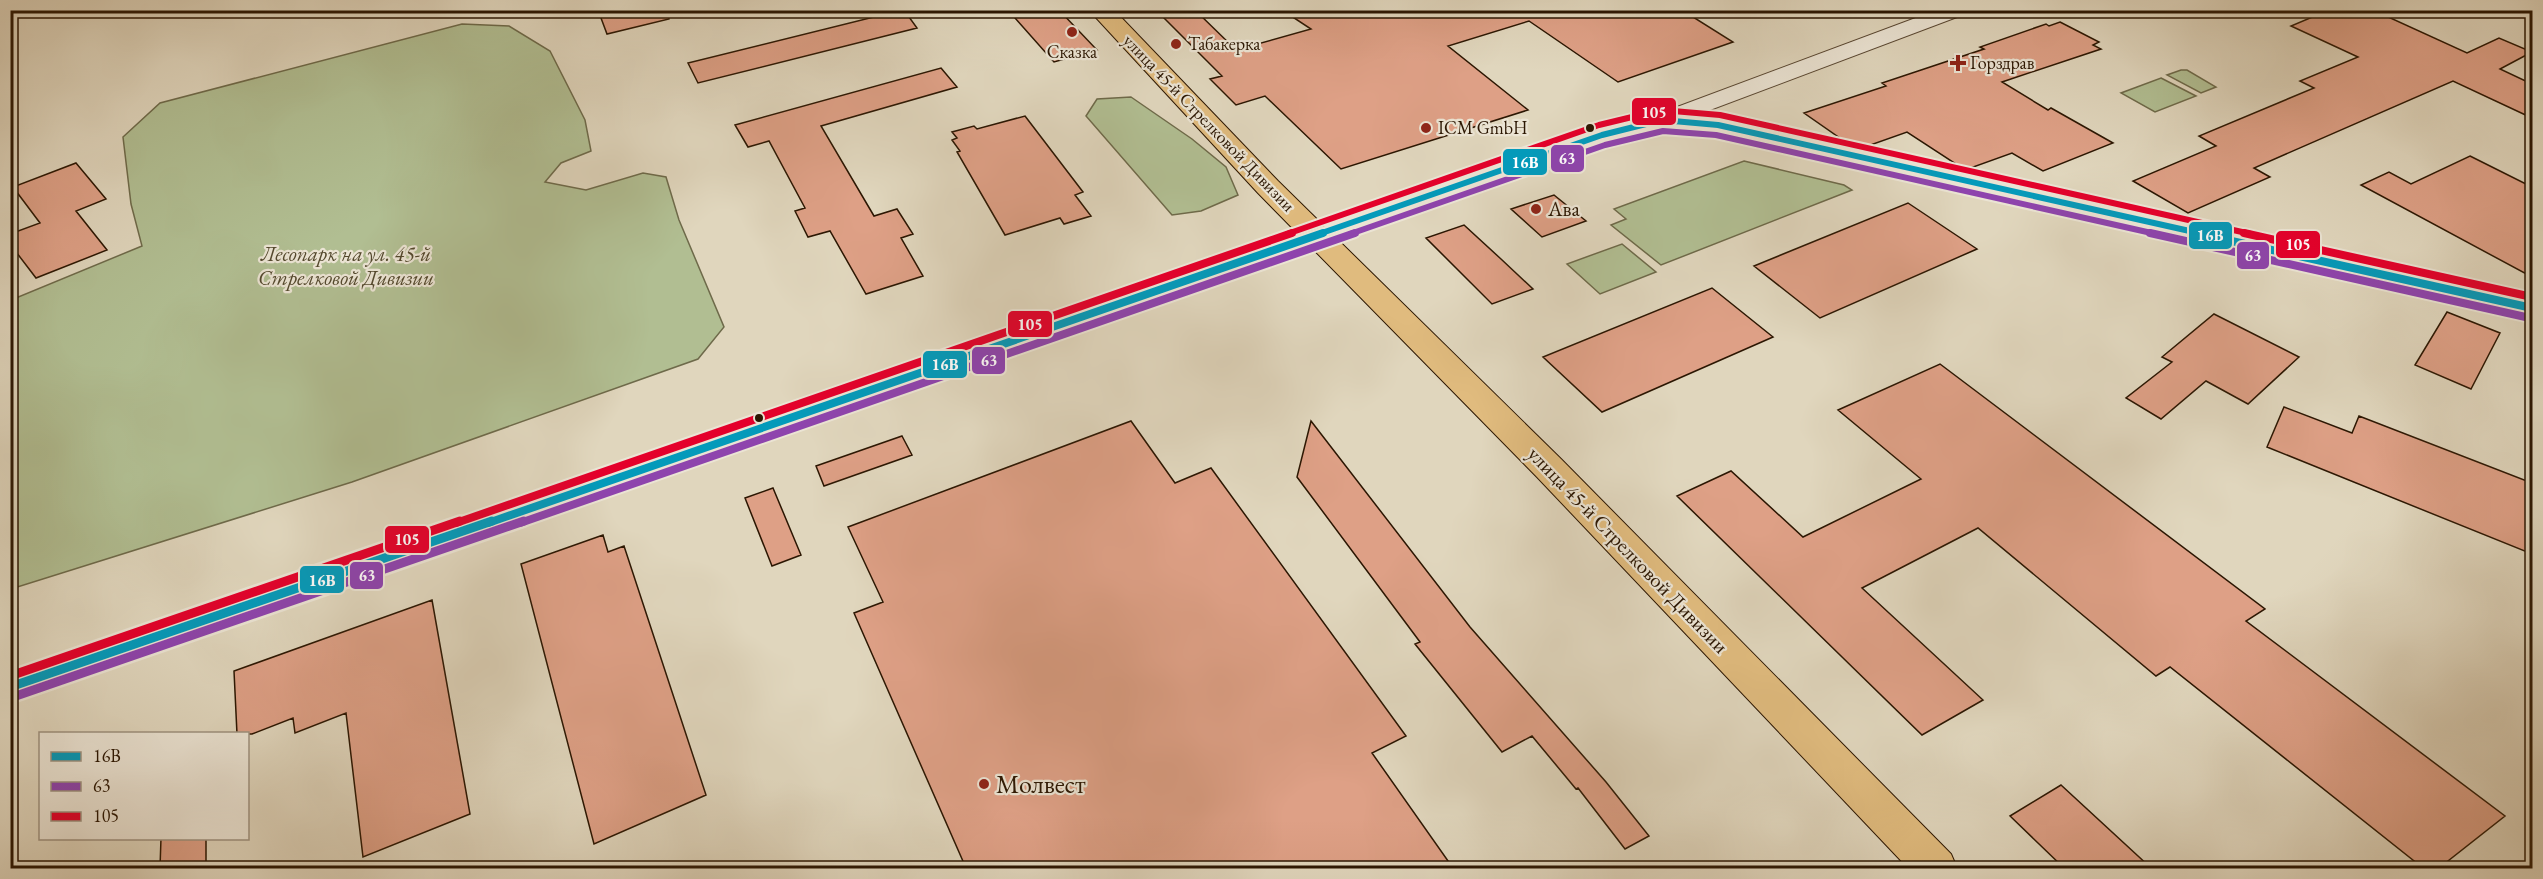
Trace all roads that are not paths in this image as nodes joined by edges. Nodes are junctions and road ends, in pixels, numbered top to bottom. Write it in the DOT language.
graph roads {
  1 [pos="1100,10"];
  2 [pos="1958,10"];
  3 [pos="2528,10"];
  4 [pos="2532,12"];
  5 [pos="1662,120"];
  6 [pos="1317,236"];
  7 [pos="2532,308"];
  8 [pos="10,687"];
  9 [pos="1936,868"];
  1 -- 6 [label="main road, улица 45-й Стрелковой Дивизии"];
  2 -- 5 [label="street"];
  3 -- 4 [label="street"];
  5 -- 6 [label="street"];
  5 -- 7 [label="street"];
  6 -- 8 [label="street, улица 45-й Стрелковой Дивизии"];
  6 -- 9 [label="main road, улица 45-й Стрелковой Дивизии"];
}
